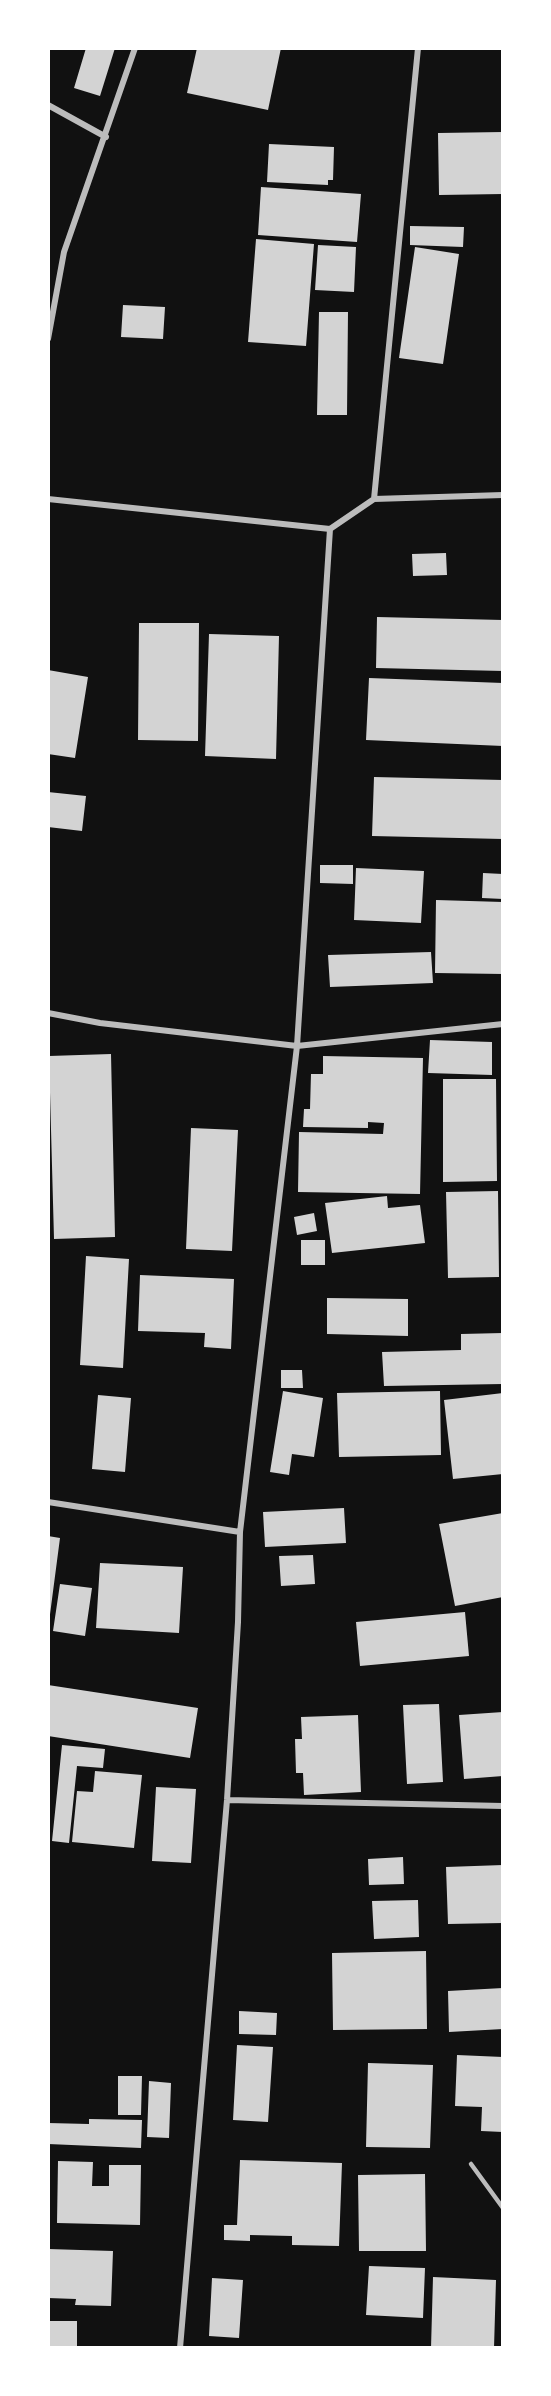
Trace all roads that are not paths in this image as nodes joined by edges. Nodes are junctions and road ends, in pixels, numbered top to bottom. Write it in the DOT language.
graph roads {
  1 [pos="135,48"];
  2 [pos="418,48"];
  3 [pos="48,105"];
  4 [pos="106,137"];
  5 [pos="48,339"];
  6 [pos="503,495"];
  7 [pos="48,499"];
  8 [pos="374,499"];
  9 [pos="330,529"];
  10 [pos="48,1013"];
  11 [pos="503,1024"];
  12 [pos="297,1046"];
  13 [pos="48,1502"];
  14 [pos="240,1532"];
  15 [pos="227,1800"];
  16 [pos="503,1806"];
  17 [pos="471,2164"];
  18 [pos="503,2208"];
  19 [pos="180,2348"];
  1 -- 4 [label="street"];
  2 -- 8 [label="street"];
  3 -- 4 [label="street"];
  4 -- 5 [label="street"];
  6 -- 8 [label="street"];
  7 -- 9 [label="street"];
  8 -- 9 [label="street"];
  9 -- 12 [label="street"];
  10 -- 12 [label="street"];
  11 -- 12 [label="street"];
  12 -- 14 [label="street"];
  13 -- 14 [label="street"];
  14 -- 15 [label="street"];
  15 -- 16 [label="street"];
  15 -- 19 [label="street"];
  17 -- 18 [label="lane"];
}
